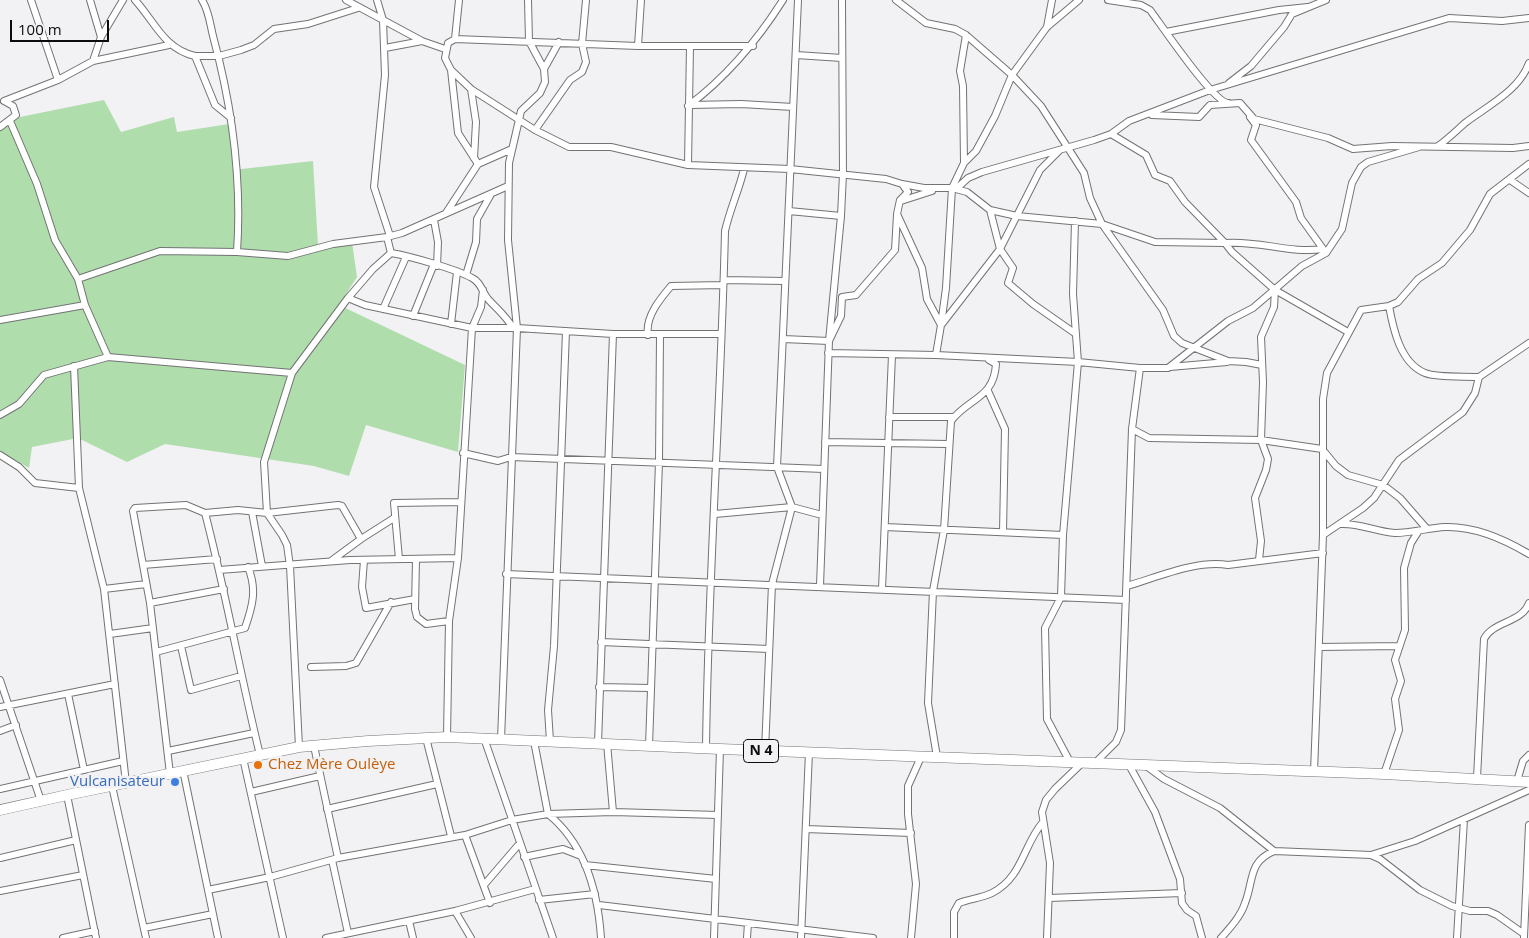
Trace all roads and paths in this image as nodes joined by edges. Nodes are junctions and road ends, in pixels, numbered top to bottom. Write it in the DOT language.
graph roads {
  1 [pos="31,0"];
  2 [pos="90,0"];
  3 [pos="123,0"];
  4 [pos="135,0"];
  5 [pos="202,0"];
  6 [pos="346,0"];
  7 [pos="377,0"];
  8 [pos="459,0"];
  9 [pos="528,0"];
  10 [pos="586,0"];
  11 [pos="641,0"];
  12 [pos="783,0"];
  13 [pos="798,0"];
  14 [pos="842,0"];
  15 [pos="896,0"];
  16 [pos="1052,0"];
  17 [pos="1079,0"];
  18 [pos="1108,0"];
  19 [pos="1326,0"];
  20 [pos="1308,7"];
  21 [pos="358,8"];
  22 [pos="1529,18"];
  23 [pos="383,20"];
  24 [pos="1047,27"];
  25 [pos="1166,32"];
  26 [pos="582,34"];
  27 [pos="966,36"];
  28 [pos="101,37"];
  29 [pos="455,39"];
  30 [pos="422,41"];
  31 [pos="529,41"];
  32 [pos="562,42"];
  33 [pos="582,44"];
  34 [pos="169,45"];
  35 [pos="638,46"];
  36 [pos="690,46"];
  37 [pos="753,46"];
  38 [pos="385,48"];
  39 [pos="446,49"];
  40 [pos="796,55"];
  41 [pos="195,56"];
  42 [pos="219,56"];
  43 [pos="842,58"];
  44 [pos="93,61"];
  45 [pos="1529,63"];
  46 [pos="544,69"];
  47 [pos="451,70"];
  48 [pos="1012,75"];
  49 [pos="58,80"];
  50 [pos="1224,86"];
  51 [pos="471,89"];
  52 [pos="1210,90"];
  53 [pos="2,102"];
  54 [pos="1240,103"];
  55 [pos="688,106"];
  56 [pos="793,107"];
  57 [pos="1149,114"];
  58 [pos="231,118"];
  59 [pos="518,120"];
  60 [pos="10,121"];
  61 [pos="0,126"];
  62 [pos="535,130"];
  63 [pos="1111,134"];
  64 [pos="1419,146"];
  65 [pos="1438,146"];
  66 [pos="1529,146"];
  67 [pos="1069,148"];
  68 [pos="512,149"];
  69 [pos="1060,150"];
  70 [pos="476,161"];
  71 [pos="964,163"];
  72 [pos="1529,164"];
  73 [pos="688,165"];
  74 [pos="744,169"];
  75 [pos="790,169"];
  76 [pos="843,174"];
  77 [pos="1510,180"];
  78 [pos="902,184"];
  79 [pos="508,186"];
  80 [pos="939,188"];
  81 [pos="954,189"];
  82 [pos="1529,193"];
  83 [pos="490,196"];
  84 [pos="990,210"];
  85 [pos="789,211"];
  86 [pos="446,213"];
  87 [pos="897,214"];
  88 [pos="841,216"];
  89 [pos="1017,216"];
  90 [pos="434,220"];
  91 [pos="1075,221"];
  92 [pos="1102,224"];
  93 [pos="388,236"];
  94 [pos="1225,243"];
  95 [pos="1000,249"];
  96 [pos="1324,251"];
  97 [pos="237,252"];
  98 [pos="391,253"];
  99 [pos="406,257"];
  100 [pos="436,265"];
  101 [pos="457,272"];
  102 [pos="466,276"];
  103 [pos="78,279"];
  104 [pos="786,281"];
  105 [pos="724,282"];
  106 [pos="483,290"];
  107 [pos="1275,290"];
  108 [pos="348,298"];
  109 [pos="85,305"];
  110 [pos="1389,306"];
  111 [pos="383,309"];
  112 [pos="413,316"];
  113 [pos="0,320"];
  114 [pos="451,324"];
  115 [pos="941,325"];
  116 [pos="472,328"];
  117 [pos="515,328"];
  118 [pos="566,331"];
  119 [pos="1348,332"];
  120 [pos="613,334"];
  121 [pos="660,334"];
  122 [pos="720,334"];
  123 [pos="1076,334"];
  124 [pos="648,335"];
  125 [pos="783,339"];
  126 [pos="829,341"];
  127 [pos="1529,343"];
  128 [pos="1195,347"];
  129 [pos="828,353"];
  130 [pos="892,355"];
  131 [pos="936,355"];
  132 [pos="108,357"];
  133 [pos="988,359"];
  134 [pos="1078,362"];
  135 [pos="1228,362"];
  136 [pos="1262,365"];
  137 [pos="74,366"];
  138 [pos="1140,368"];
  139 [pos="1168,368"];
  140 [pos="292,373"];
  141 [pos="1479,377"];
  142 [pos="988,391"];
  143 [pos="0,414"];
  144 [pos="889,417"];
  145 [pos="954,417"];
  146 [pos="1132,429"];
  147 [pos="1261,440"];
  148 [pos="825,442"];
  149 [pos="888,443"];
  150 [pos="948,444"];
  151 [pos="1322,449"];
  152 [pos="463,453"];
  153 [pos="0,455"];
  154 [pos="511,457"];
  155 [pos="560,459"];
  156 [pos="608,460"];
  157 [pos="659,462"];
  158 [pos="717,465"];
  159 [pos="777,467"];
  160 [pos="824,469"];
  161 [pos="1383,485"];
  162 [pos="79,488"];
  163 [pos="460,502"];
  164 [pos="792,508"];
  165 [pos="252,512"];
  166 [pos="205,513"];
  167 [pos="267,513"];
  168 [pos="715,514"];
  169 [pos="822,516"];
  170 [pos="394,518"];
  171 [pos="1342,524"];
  172 [pos="885,527"];
  173 [pos="1427,529"];
  174 [pos="944,530"];
  175 [pos="1003,532"];
  176 [pos="1418,532"];
  177 [pos="1323,534"];
  178 [pos="1063,535"];
  179 [pos="361,539"];
  180 [pos="1323,553"];
  181 [pos="1529,554"];
  182 [pos="458,558"];
  183 [pos="217,559"];
  184 [pos="399,559"];
  185 [pos="416,559"];
  186 [pos="364,560"];
  187 [pos="1260,560"];
  188 [pos="330,562"];
  189 [pos="143,565"];
  190 [pos="248,566"];
  191 [pos="262,566"];
  192 [pos="290,566"];
  193 [pos="219,570"];
  194 [pos="506,574"];
  195 [pos="604,577"];
  196 [pos="556,578"];
  197 [pos="654,579"];
  198 [pos="711,582"];
  199 [pos="146,584"];
  200 [pos="772,584"];
  201 [pos="820,586"];
  202 [pos="1127,586"];
  203 [pos="104,589"];
  204 [pos="224,589"];
  205 [pos="882,589"];
  206 [pos="933,591"];
  207 [pos="1061,597"];
  208 [pos="415,599"];
  209 [pos="1126,600"];
  210 [pos="391,602"];
  211 [pos="150,603"];
  212 [pos="1529,603"];
  213 [pos="449,621"];
  214 [pos="153,628"];
  215 [pos="233,632"];
  216 [pos="110,634"];
  217 [pos="601,642"];
  218 [pos="652,643"];
  219 [pos="707,644"];
  220 [pos="181,646"];
  221 [pos="1399,646"];
  222 [pos="1319,647"];
  223 [pos="769,649"];
  224 [pos="156,652"];
  225 [pos="311,667"];
  226 [pos="241,676"];
  227 [pos="0,680"];
  228 [pos="115,684"];
  229 [pos="599,687"];
  230 [pos="650,688"];
  231 [pos="68,694"];
  232 [pos="8,704"];
  233 [pos="0,707"];
  234 [pos="16,725"];
  235 [pos="0,730"];
  236 [pos="254,734"];
  237 [pos="447,737"];
  238 [pos="426,738"];
  239 [pos="484,738"];
  240 [pos="501,740"];
  241 [pos="534,741"];
  242 [pos="550,741"];
  243 [pos="602,743"];
  244 [pos="314,746"];
  245 [pos="649,746"];
  246 [pos="300,747"];
  247 [pos="706,749"];
  248 [pos="168,750"];
  249 [pos="720,750"];
  250 [pos="764,751"];
  251 [pos="809,752"];
  252 [pos="260,755"];
  253 [pos="1529,755"];
  254 [pos="921,757"];
  255 [pos="938,757"];
  256 [pos="243,758"];
  257 [pos="123,761"];
  258 [pos="1070,762"];
  259 [pos="1082,763"];
  260 [pos="1095,763"];
  261 [pos="1144,764"];
  262 [pos="1129,765"];
  263 [pos="84,770"];
  264 [pos="183,770"];
  265 [pos="1314,772"];
  266 [pos="170,774"];
  267 [pos="1384,774"];
  268 [pos="320,776"];
  269 [pos="1477,778"];
  270 [pos="34,781"];
  271 [pos="1517,781"];
  272 [pos="1529,782"];
  273 [pos="126,783"];
  274 [pos="437,784"];
  275 [pos="112,786"];
  276 [pos="0,789"];
  277 [pos="1529,790"];
  278 [pos="251,792"];
  279 [pos="67,794"];
  280 [pos="41,801"];
  281 [pos="327,809"];
  282 [pos="0,810"];
  283 [pos="613,812"];
  284 [pos="548,814"];
  285 [pos="718,815"];
  286 [pos="1464,818"];
  287 [pos="512,820"];
  288 [pos="1043,822"];
  289 [pos="1529,825"];
  290 [pos="806,829"];
  291 [pos="911,833"];
  292 [pos="465,834"];
  293 [pos="451,836"];
  294 [pos="76,840"];
  295 [pos="520,843"];
  296 [pos="1274,851"];
  297 [pos="1371,855"];
  298 [pos="581,856"];
  299 [pos="524,857"];
  300 [pos="0,858"];
  301 [pos="335,859"];
  302 [pos="585,865"];
  303 [pos="83,875"];
  304 [pos="270,877"];
  305 [pos="716,879"];
  306 [pos="484,885"];
  307 [pos="535,889"];
  308 [pos="208,890"];
  309 [pos="0,891"];
  310 [pos="1182,893"];
  311 [pos="595,894"];
  312 [pos="1049,898"];
  313 [pos="539,900"];
  314 [pos="490,903"];
  315 [pos="598,906"];
  316 [pos="1458,908"];
  317 [pos="456,911"];
  318 [pos="213,914"];
  319 [pos="714,919"];
  320 [pos="409,920"];
  321 [pos="748,923"];
  322 [pos="144,928"];
  323 [pos="802,930"];
  324 [pos="96,934"];
  325 [pos="352,934"];
  326 [pos="1524,936"];
  327 [pos="63,938"];
  328 [pos="146,938"];
  329 [pos="218,938"];
  330 [pos="283,938"];
  331 [pos="326,938"];
  332 [pos="413,938"];
  333 [pos="471,938"];
  334 [pos="553,938"];
  335 [pos="600,938"];
  336 [pos="714,938"];
  337 [pos="747,938"];
  338 [pos="801,938"];
  339 [pos="873,938"];
  340 [pos="911,938"];
  341 [pos="954,938"];
  342 [pos="1047,938"];
  343 [pos="1202,938"];
  344 [pos="1220,938"];
  345 [pos="1457,938"];
  1 -- 49 [label="street"];
  2 -- 28 [label="street"];
  3 -- 28 [label="street"];
  4 -- 34 [label="street"];
  5 -- 42 [label="street"];
  6 -- 21 [label="street"];
  7 -- 23 [label="street"];
  8 -- 29 [label="street"];
  9 -- 31 [label="street"];
  10 -- 26 [label="street"];
  11 -- 35 [label="street"];
  12 -- 37 [label="street"];
  13 -- 40 [label="street"];
  14 -- 43 [label="street"];
  15 -- 27 [label="street"];
  16 -- 24 [label="street"];
  17 -- 24 [label="street"];
  18 -- 25 [label="street"];
  19 -- 20 [label="street"];
  20 -- 25 [label="street"];
  20 -- 50 [label="street"];
  21 -- 23 [label="street"];
  21 -- 42 [label="street"];
  22 -- 50 [label="street"];
  23 -- 30 [label="street"];
  23 -- 38 [label="street"];
  24 -- 48 [label="street"];
  25 -- 52 [label="street"];
  26 -- 32 [label="street"];
  26 -- 33 [label="street"];
  27 -- 48 [label="street"];
  27 -- 71 [label="street"];
  28 -- 44 [label="street"];
  29 -- 31 [label="street"];
  29 -- 39 [label="street"];
  30 -- 38 [label="street"];
  30 -- 39 [label="street"];
  31 -- 32 [label="street"];
  31 -- 46 [label="street"];
  32 -- 33 [label="street"];
  32 -- 46 [label="street"];
  33 -- 35 [label="street"];
  33 -- 62 [label="street"];
  34 -- 41 [label="street"];
  34 -- 44 [label="street"];
  35 -- 36 [label="street"];
  36 -- 37 [label="street"];
  36 -- 55 [label="street"];
  37 -- 55 [label="street"];
  38 -- 93 [label="street"];
  39 -- 47 [label="street"];
  40 -- 43 [label="street"];
  40 -- 56 [label="street"];
  41 -- 42 [label="street"];
  41 -- 58 [label="street"];
  42 -- 58 [label="street"];
  43 -- 76 [label="street"];
  44 -- 49 [label="street"];
  45 -- 65 [label="street"];
  46 -- 59 [label="street"];
  47 -- 51 [label="street"];
  47 -- 70 [label="street"];
  48 -- 67 [label="street"];
  48 -- 71 [label="street"];
  49 -- 53 [label="street"];
  50 -- 52 [label="street"];
  51 -- 59 [label="street"];
  51 -- 70 [label="street"];
  52 -- 54 [label="street"];
  52 -- 57 [label="street"];
  53 -- 60 [label="street"];
  54 -- 57 [label="street"];
  54 -- 64 [label="street"];
  54 -- 96 [label="street"];
  55 -- 56 [label="street"];
  55 -- 73 [label="street"];
  56 -- 75 [label="street"];
  57 -- 63 [label="street"];
  58 -- 97 [label="street"];
  59 -- 62 [label="street"];
  59 -- 68 [label="street"];
  60 -- 61 [label="street"];
  60 -- 103 [label="street"];
  62 -- 73 [label="street"];
  63 -- 67 [label="street"];
  63 -- 94 [label="street"];
  64 -- 65 [label="street"];
  64 -- 96 [label="street"];
  65 -- 66 [label="street"];
  67 -- 69 [label="street"];
  67 -- 92 [label="street"];
  68 -- 70 [label="street"];
  68 -- 79 [label="street"];
  69 -- 81 [label="street"];
  69 -- 89 [label="street"];
  70 -- 86 [label="street"];
  71 -- 81 [label="street"];
  72 -- 77 [label="street"];
  73 -- 74 [label="street"];
  74 -- 75 [label="street"];
  74 -- 105 [label="street"];
  75 -- 76 [label="street"];
  75 -- 85 [label="street"];
  76 -- 78 [label="street"];
  76 -- 88 [label="street"];
  77 -- 82 [label="street"];
  77 -- 110 [label="street"];
  78 -- 80 [label="street"];
  78 -- 87 [label="street"];
  79 -- 83 [label="street"];
  79 -- 117 [label="street"];
  80 -- 81 [label="street"];
  80 -- 87 [label="street"];
  81 -- 84 [label="street"];
  81 -- 115 [label="street"];
  83 -- 86 [label="street"];
  83 -- 102 [label="street"];
  84 -- 89 [label="street"];
  84 -- 95 [label="street"];
  85 -- 88 [label="street"];
  85 -- 104 [label="street"];
  86 -- 90 [label="street"];
  87 -- 115 [label="street"];
  87 -- 126 [label="street"];
  88 -- 126 [label="street"];
  89 -- 91 [label="street"];
  89 -- 95 [label="street"];
  90 -- 93 [label="street"];
  90 -- 100 [label="street"];
  91 -- 92 [label="street"];
  91 -- 123 [label="street"];
  92 -- 94 [label="street"];
  92 -- 128 [label="street"];
  93 -- 97 [label="street"];
  93 -- 98 [label="street"];
  94 -- 96 [label="street"];
  94 -- 107 [label="street"];
  95 -- 115 [label="street"];
  95 -- 123 [label="street"];
  96 -- 107 [label="street"];
  97 -- 103 [label="street"];
  98 -- 99 [label="street"];
  98 -- 108 [label="street"];
  99 -- 100 [label="street"];
  99 -- 111 [label="street"];
  100 -- 101 [label="street"];
  100 -- 112 [label="street"];
  101 -- 102 [label="street"];
  101 -- 114 [label="street"];
  102 -- 106 [label="street"];
  103 -- 109 [label="street"];
  104 -- 105 [label="street"];
  104 -- 125 [label="street"];
  105 -- 122 [label="street"];
  105 -- 124 [label="street"];
  106 -- 116 [label="street"];
  106 -- 117 [label="street"];
  107 -- 119 [label="street"];
  107 -- 128 [label="street"];
  107 -- 136 [label="street"];
  108 -- 111 [label="street"];
  108 -- 140 [label="street"];
  109 -- 113 [label="street"];
  109 -- 132 [label="street"];
  110 -- 119 [label="street"];
  110 -- 141 [label="street"];
  111 -- 112 [label="street"];
  112 -- 114 [label="street"];
  114 -- 116 [label="street"];
  115 -- 131 [label="street"];
  116 -- 117 [label="street"];
  116 -- 152 [label="street"];
  117 -- 118 [label="street"];
  117 -- 154 [label="street"];
  118 -- 120 [label="street"];
  118 -- 155 [label="street"];
  119 -- 151 [label="street"];
  120 -- 124 [label="street"];
  120 -- 156 [label="street"];
  121 -- 122 [label="street"];
  121 -- 124 [label="street"];
  121 -- 157 [label="street"];
  122 -- 158 [label="street"];
  123 -- 134 [label="street"];
  125 -- 126 [label="street"];
  125 -- 159 [label="street"];
  126 -- 129 [label="street"];
  127 -- 141 [label="street"];
  128 -- 135 [label="street"];
  128 -- 139 [label="street"];
  129 -- 130 [label="street"];
  129 -- 148 [label="street"];
  130 -- 131 [label="street"];
  130 -- 144 [label="street"];
  131 -- 133 [label="street"];
  132 -- 137 [label="street"];
  132 -- 140 [label="street"];
  133 -- 134 [label="street"];
  133 -- 142 [label="street"];
  134 -- 138 [label="street"];
  134 -- 178 [label="street"];
  135 -- 136 [label="street"];
  135 -- 139 [label="street"];
  136 -- 147 [label="street"];
  137 -- 143 [label="street"];
  137 -- 162 [label="street"];
  138 -- 139 [label="street"];
  138 -- 146 [label="street"];
  140 -- 167 [label="street"];
  141 -- 161 [label="street"];
  142 -- 145 [label="street"];
  142 -- 175 [label="street"];
  144 -- 145 [label="street"];
  144 -- 149 [label="street"];
  145 -- 150 [label="street"];
  146 -- 147 [label="street"];
  146 -- 202 [label="street"];
  147 -- 151 [label="street"];
  147 -- 187 [label="street"];
  148 -- 149 [label="street"];
  148 -- 160 [label="street"];
  149 -- 150 [label="street"];
  149 -- 172 [label="street"];
  150 -- 174 [label="street"];
  151 -- 161 [label="street"];
  151 -- 177 [label="street"];
  152 -- 154 [label="street"];
  152 -- 163 [label="street"];
  153 -- 162 [label="street"];
  154 -- 155 [label="street"];
  154 -- 194 [label="street"];
  155 -- 156 [label="street"];
  155 -- 196 [label="street"];
  156 -- 157 [label="street"];
  156 -- 195 [label="street"];
  157 -- 158 [label="street"];
  157 -- 197 [label="street"];
  158 -- 159 [label="street"];
  158 -- 168 [label="street"];
  159 -- 160 [label="street"];
  159 -- 164 [label="street"];
  160 -- 169 [label="street"];
  161 -- 171 [label="street"];
  161 -- 173 [label="street"];
  162 -- 203 [label="street"];
  163 -- 170 [label="street"];
  163 -- 182 [label="street"];
  164 -- 168 [label="street"];
  164 -- 169 [label="street"];
  164 -- 200 [label="street"];
  165 -- 166 [label="street"];
  165 -- 167 [label="street"];
  165 -- 191 [label="street"];
  166 -- 183 [label="street"];
  166 -- 189 [label="street"];
  167 -- 179 [label="street"];
  167 -- 192 [label="street"];
  168 -- 198 [label="street"];
  169 -- 201 [label="street"];
  170 -- 179 [label="street"];
  170 -- 184 [label="street"];
  171 -- 176 [label="street"];
  171 -- 177 [label="street"];
  172 -- 174 [label="street"];
  172 -- 205 [label="street"];
  173 -- 176 [label="street"];
  173 -- 181 [label="street"];
  174 -- 175 [label="street"];
  174 -- 206 [label="street"];
  175 -- 178 [label="street"];
  176 -- 221 [label="street"];
  177 -- 180 [label="street"];
  178 -- 207 [label="street"];
  179 -- 188 [label="street"];
  180 -- 187 [label="street"];
  180 -- 222 [label="street"];
  182 -- 185 [label="street"];
  182 -- 213 [label="street"];
  183 -- 189 [label="street"];
  183 -- 193 [label="street"];
  184 -- 185 [label="street"];
  184 -- 186 [label="street"];
  185 -- 208 [label="street"];
  186 -- 188 [label="street"];
  186 -- 210 [label="street"];
  187 -- 202 [label="street"];
  188 -- 192 [label="street"];
  189 -- 199 [label="street"];
  190 -- 191 [label="street"];
  190 -- 193 [label="street"];
  190 -- 215 [label="street"];
  191 -- 192 [label="street"];
  192 -- 246 [label="street"];
  193 -- 204 [label="street"];
  194 -- 196 [label="street"];
  194 -- 240 [label="street"];
  195 -- 196 [label="street"];
  195 -- 197 [label="street"];
  195 -- 217 [label="street"];
  196 -- 242 [label="street"];
  197 -- 198 [label="street"];
  197 -- 218 [label="street"];
  198 -- 200 [label="street"];
  198 -- 219 [label="street"];
  199 -- 203 [label="street"];
  199 -- 211 [label="street"];
  200 -- 201 [label="street"];
  200 -- 223 [label="street"];
  201 -- 205 [label="street"];
  202 -- 209 [label="street"];
  203 -- 216 [label="street"];
  204 -- 211 [label="street"];
  204 -- 215 [label="street"];
  205 -- 206 [label="street"];
  206 -- 207 [label="street"];
  206 -- 255 [label="street"];
  207 -- 209 [label="street"];
  207 -- 258 [label="street"];
  208 -- 210 [label="street"];
  208 -- 213 [label="street"];
  209 -- 260 [label="street"];
  210 -- 225 [label="street"];
  211 -- 214 [label="street"];
  212 -- 269 [label="street"];
  213 -- 237 [label="street"];
  214 -- 216 [label="street"];
  214 -- 224 [label="street"];
  215 -- 220 [label="street"];
  215 -- 226 [label="street"];
  216 -- 228 [label="street"];
  217 -- 218 [label="street"];
  217 -- 229 [label="street"];
  218 -- 219 [label="street"];
  218 -- 230 [label="street"];
  219 -- 223 [label="street"];
  219 -- 247 [label="street"];
  220 -- 224 [label="street"];
  220 -- 226 [label="street"];
  221 -- 222 [label="street"];
  221 -- 267 [label="street"];
  222 -- 265 [label="street"];
  223 -- 250 [label="street"];
  224 -- 248 [label="street"];
  226 -- 236 [label="street"];
  227 -- 232 [label="street"];
  228 -- 231 [label="street"];
  228 -- 257 [label="street"];
  229 -- 230 [label="street"];
  229 -- 243 [label="street"];
  230 -- 245 [label="street"];
  231 -- 232 [label="street"];
  231 -- 263 [label="street"];
  232 -- 233 [label="street"];
  232 -- 234 [label="street"];
  234 -- 235 [label="street"];
  234 -- 270 [label="street"];
  236 -- 248 [label="street"];
  236 -- 252 [label="street"];
  237 -- 238 [label="main road, N 4"];
  237 -- 239 [label="main road, N 4"];
  238 -- 244 [label="main road, N 4"];
  238 -- 274 [label="street"];
  239 -- 240 [label="main road, N 4"];
  239 -- 287 [label="street"];
  240 -- 241 [label="main road, N 4"];
  241 -- 242 [label="main road, N 4"];
  241 -- 284 [label="street"];
  242 -- 243 [label="main road, N 4"];
  243 -- 245 [label="main road, N 4"];
  243 -- 283 [label="street"];
  244 -- 246 [label="main road, N 4"];
  244 -- 268 [label="street"];
  245 -- 247 [label="main road, N 4"];
  246 -- 252 [label="main road, N 4"];
  247 -- 249 [label="main road, N 4"];
  248 -- 266 [label="street"];
  249 -- 250 [label="main road, N 4"];
  249 -- 285 [label="street"];
  250 -- 251 [label="main road, N 4"];
  251 -- 254 [label="main road, N 4"];
  251 -- 290 [label="street"];
  252 -- 256 [label="main road, N 4"];
  253 -- 271 [label="street"];
  254 -- 255 [label="main road, N 4"];
  254 -- 291 [label="street"];
  255 -- 258 [label="main road, N 4"];
  256 -- 264 [label="main road, N 4"];
  256 -- 278 [label="street"];
  257 -- 263 [label="street"];
  257 -- 273 [label="street"];
  258 -- 259 [label="main road, N 4"];
  259 -- 260 [label="main road, N 4"];
  259 -- 288 [label="street"];
  260 -- 262 [label="main road, N 4"];
  261 -- 262 [label="main road, N 4"];
  261 -- 265 [label="main road, N 4"];
  261 -- 296 [label="street"];
  262 -- 310 [label="street"];
  263 -- 270 [label="street"];
  264 -- 266 [label="main road, N 4"];
  264 -- 308 [label="street"];
  265 -- 267 [label="main road, N 4"];
  266 -- 273 [label="main road, N 4"];
  267 -- 269 [label="main road, N 4"];
  268 -- 278 [label="street"];
  268 -- 281 [label="street"];
  269 -- 271 [label="main road, N 4"];
  270 -- 276 [label="street"];
  270 -- 280 [label="street"];
  271 -- 272 [label="main road, N 4"];
  273 -- 275 [label="main road, N 4"];
  274 -- 281 [label="street"];
  274 -- 293 [label="street"];
  275 -- 279 [label="main road, N 4"];
  275 -- 322 [label="street"];
  277 -- 286 [label="street"];
  278 -- 304 [label="street"];
  279 -- 280 [label="main road, N 4"];
  279 -- 294 [label="street"];
  280 -- 282 [label="main road, N 4"];
  281 -- 301 [label="street"];
  283 -- 284 [label="street"];
  283 -- 285 [label="street"];
  284 -- 287 [label="street"];
  284 -- 298 [label="street"];
  285 -- 305 [label="street"];
  286 -- 297 [label="street"];
  286 -- 316 [label="street"];
  287 -- 292 [label="street"];
  287 -- 295 [label="street"];
  288 -- 312 [label="street"];
  288 -- 341 [label="street"];
  289 -- 326 [label="street"];
  290 -- 291 [label="street"];
  290 -- 323 [label="street"];
  291 -- 340 [label="street"];
  292 -- 293 [label="street"];
  292 -- 306 [label="street"];
  293 -- 301 [label="street"];
  294 -- 300 [label="street"];
  294 -- 303 [label="street"];
  295 -- 299 [label="street"];
  295 -- 306 [label="street"];
  296 -- 297 [label="street"];
  296 -- 344 [label="street"];
  297 -- 316 [label="street"];
  298 -- 299 [label="street"];
  298 -- 302 [label="street"];
  299 -- 307 [label="street"];
  301 -- 304 [label="street"];
  301 -- 325 [label="street"];
  302 -- 305 [label="street"];
  302 -- 311 [label="street"];
  303 -- 309 [label="street"];
  303 -- 324 [label="street"];
  304 -- 308 [label="street"];
  304 -- 330 [label="street"];
  305 -- 319 [label="street"];
  306 -- 314 [label="street"];
  307 -- 313 [label="street"];
  307 -- 314 [label="street"];
  308 -- 318 [label="street"];
  310 -- 312 [label="street"];
  310 -- 343 [label="street"];
  311 -- 313 [label="street"];
  311 -- 315 [label="street"];
  312 -- 342 [label="street"];
  313 -- 334 [label="street"];
  314 -- 317 [label="street"];
  315 -- 319 [label="street"];
  315 -- 335 [label="street"];
  316 -- 326 [label="street"];
  316 -- 345 [label="street"];
  317 -- 320 [label="street"];
  317 -- 333 [label="street"];
  318 -- 322 [label="street"];
  318 -- 329 [label="street"];
  319 -- 321 [label="street"];
  319 -- 336 [label="street"];
  320 -- 325 [label="street"];
  320 -- 332 [label="street"];
  321 -- 323 [label="street"];
  321 -- 337 [label="street"];
  322 -- 328 [label="street"];
  323 -- 338 [label="street"];
  323 -- 339 [label="street"];
  324 -- 327 [label="street"];
  325 -- 331 [label="street"];
}
